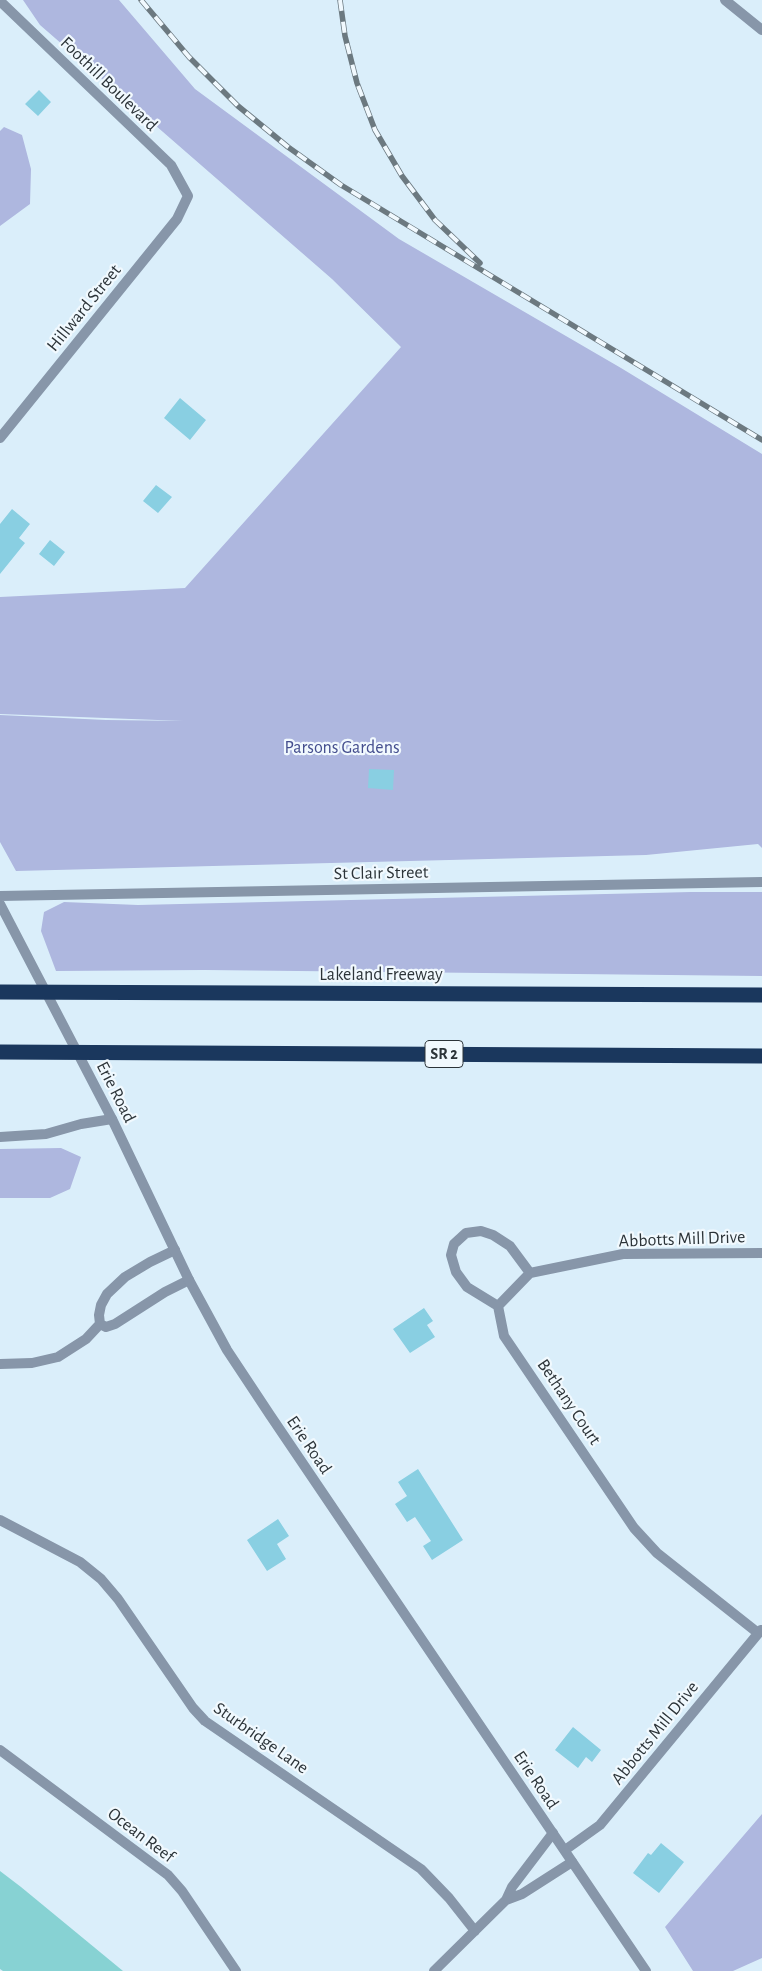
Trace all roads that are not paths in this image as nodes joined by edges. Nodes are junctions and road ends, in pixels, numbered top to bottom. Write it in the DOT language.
graph roads {
  1 [pos="725,0"];
  2 [pos="0,2"];
  3 [pos="762,30"];
  4 [pos="188,196"];
  5 [pos="0,438"];
  6 [pos="762,882"];
  7 [pos="0,896"];
  8 [pos="0,904"];
  9 [pos="0,992"];
  10 [pos="762,995"];
  11 [pos="6,1052"];
  12 [pos="762,1056"];
  13 [pos="112,1118"];
  14 [pos="0,1137"];
  15 [pos="175,1250"];
  16 [pos="762,1253"];
  17 [pos="530,1273"];
  18 [pos="190,1280"];
  19 [pos="498,1306"];
  20 [pos="100,1324"];
  21 [pos="0,1364"];
  22 [pos="0,1520"];
  23 [pos="760,1631"];
  24 [pos="0,1750"];
  25 [pos="553,1833"];
  26 [pos="565,1850"];
  27 [pos="572,1862"];
  28 [pos="506,1900"];
  29 [pos="475,1930"];
  30 [pos="236,1971"];
  31 [pos="434,1971"];
  32 [pos="646,1971"];
  1 -- 3 [label="street"];
  2 -- 4 [label="street, Foothill Boulevard"];
  4 -- 5 [label="street, Hillward Street"];
  6 -- 7 [label="street, St Clair Street"];
  8 -- 13 [label="street, Erie Road"];
  9 -- 10 [label="highway, Lakeland Freeway"];
  11 -- 12 [label="highway, SR 2"];
  13 -- 14 [label="street"];
  13 -- 15 [label="street, Erie Road"];
  15 -- 18 [label="street, Erie Road"];
  15 -- 20 [label="street"];
  16 -- 17 [label="street, Abbotts Mill Drive"];
  17 -- 19 [label="street"];
  17 -- 19 [label="street"];
  18 -- 20 [label="street"];
  18 -- 25 [label="street, Erie Road"];
  19 -- 23 [label="street, Bethany Court"];
  20 -- 21 [label="street"];
  22 -- 29 [label="street, Sturbridge Lane"];
  23 -- 26 [label="street, Abbotts Mill Drive"];
  24 -- 30 [label="street, Ocean Reef"];
  25 -- 26 [label="street, Erie Road"];
  25 -- 28 [label="street"];
  26 -- 27 [label="street, Erie Road"];
  27 -- 28 [label="street"];
  27 -- 32 [label="street, Erie Road"];
  28 -- 29 [label="street"];
  29 -- 31 [label="street"];
}
